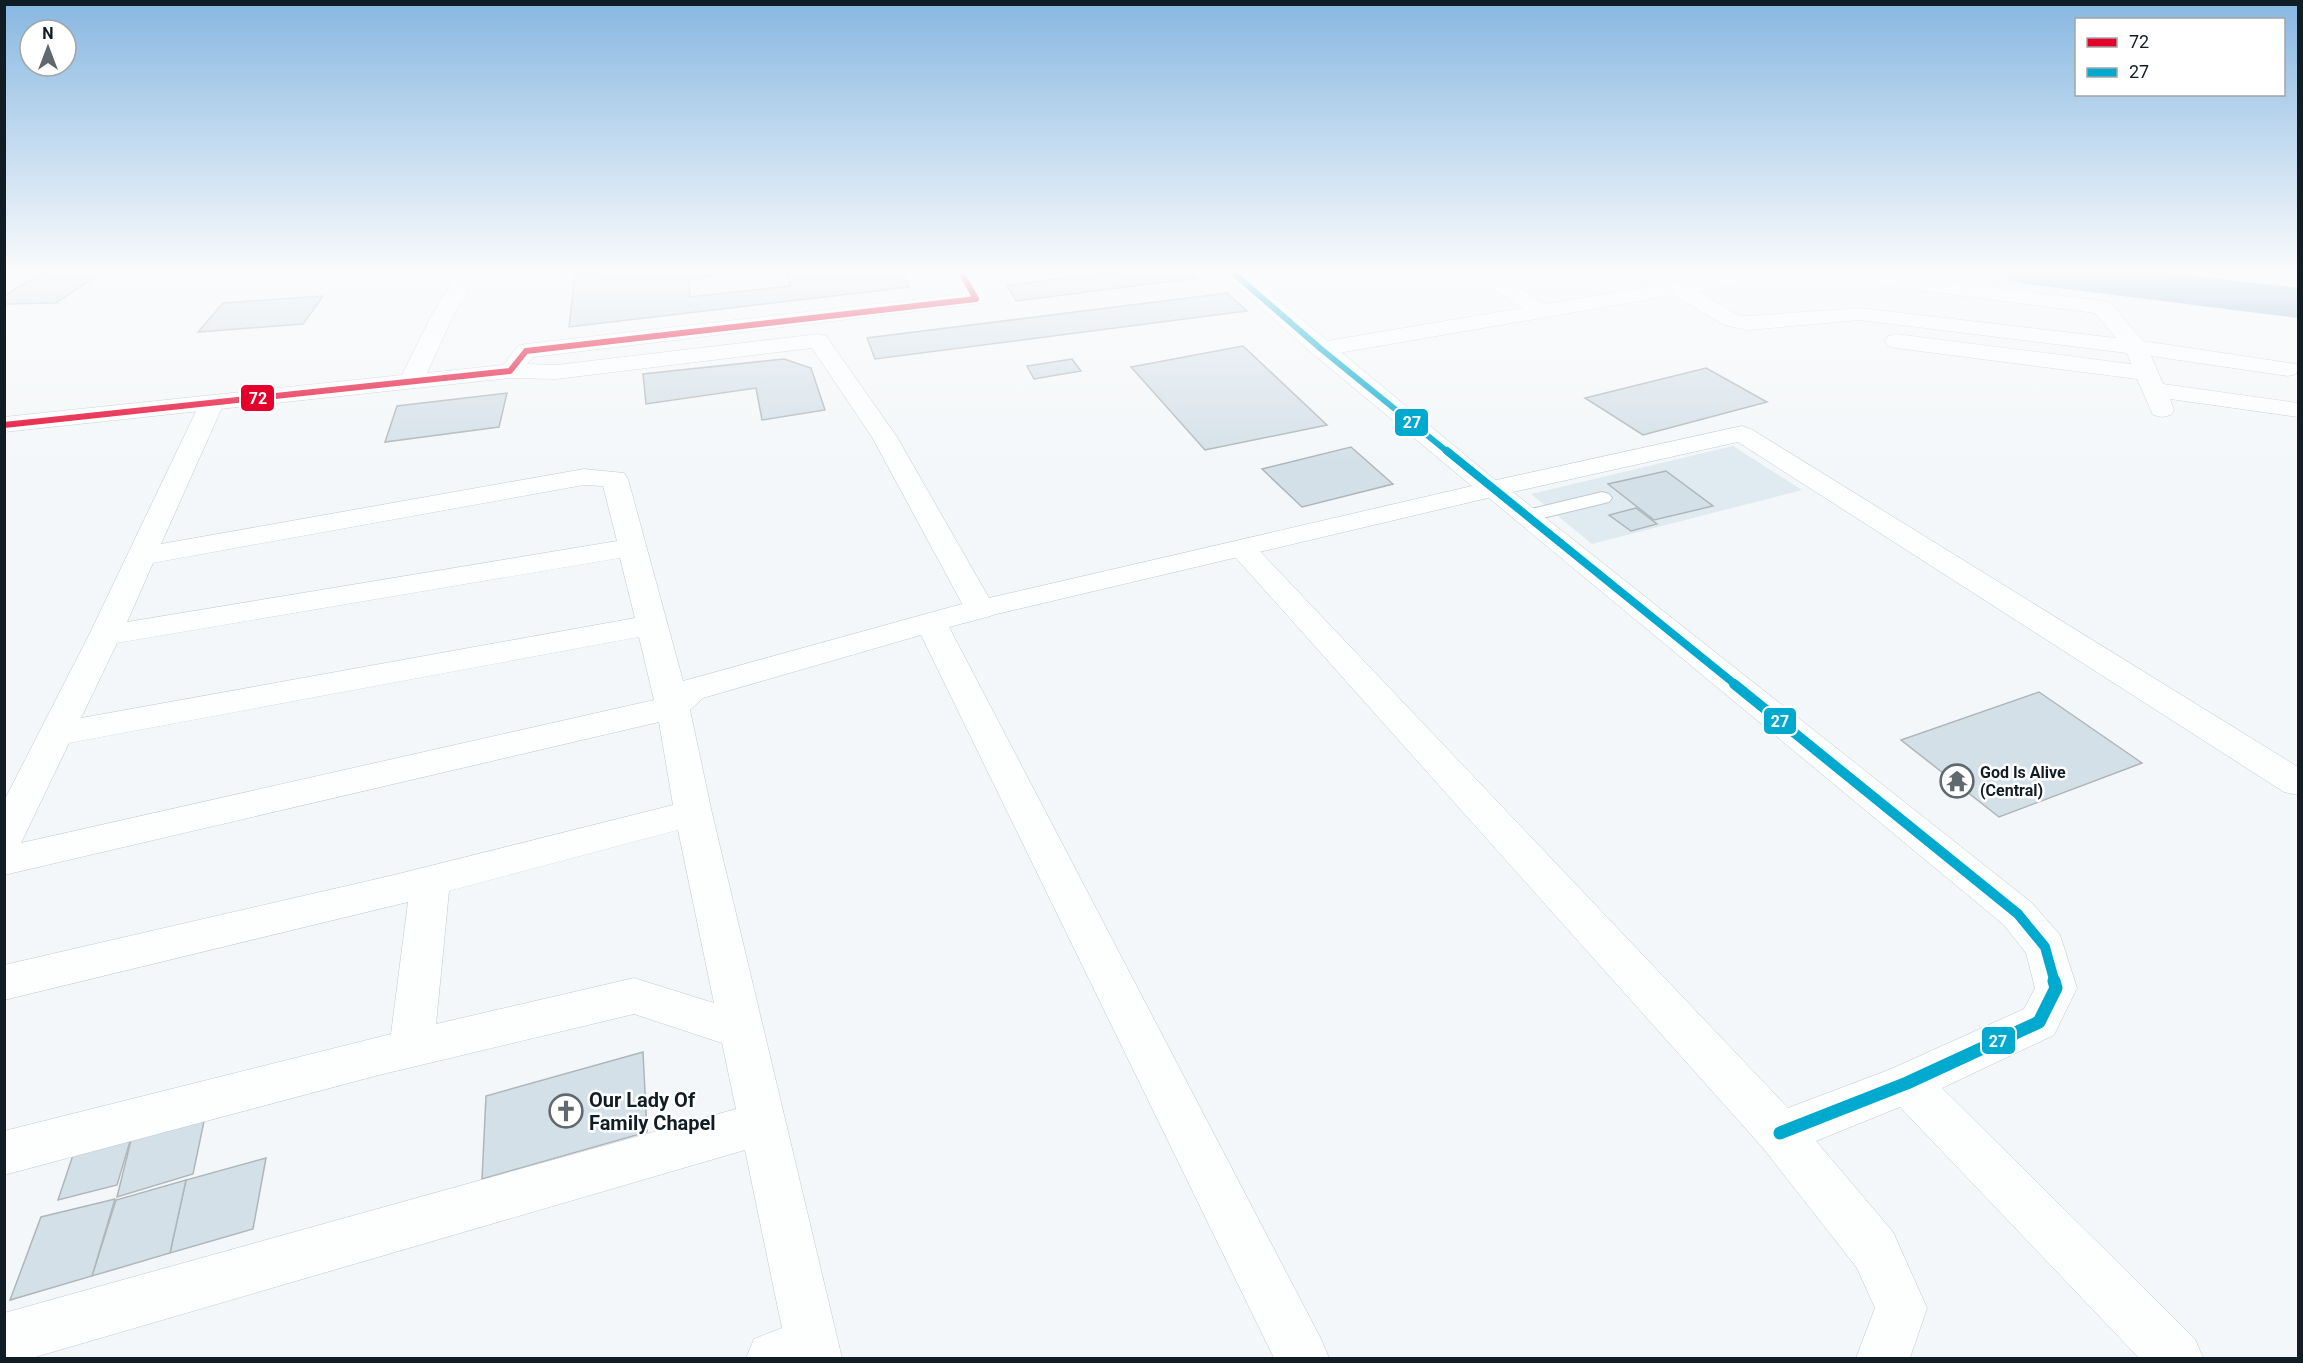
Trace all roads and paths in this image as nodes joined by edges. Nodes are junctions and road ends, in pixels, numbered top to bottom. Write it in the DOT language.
graph roads {
  1 [pos="434,334"];
  2 [pos="677,334"];
  3 [pos="1303,334"];
  4 [pos="1410,334"];
  5 [pos="2024,334"];
  6 [pos="2125,334"];
  7 [pos="1896,341"];
  8 [pos="2136,347"];
  9 [pos="1321,349"];
  10 [pos="2288,369"];
  11 [pos="510,371"];
  12 [pos="411,382"];
  13 [pos="2154,391"];
  14 [pos="212,403"];
  15 [pos="2298,410"];
  16 [pos="4,425"];
  17 [pos="1492,489"];
  18 [pos="1602,498"];
  19 [pos="1526,516"];
  20 [pos="634,547"];
  21 [pos="1242,549"];
  22 [pos="141,556"];
  23 [pos="980,609"];
  24 [pos="931,623"];
  25 [pos="651,625"];
  26 [pos="105,635"];
  27 [pos="673,707"];
  28 [pos="55,734"];
  29 [pos="2297,783"];
  30 [pos="693,813"];
  31 [pos="4,839"];
  32 [pos="4,861"];
  33 [pos="430,881"];
  34 [pos="4,983"];
  35 [pos="741,1029"];
  36 [pos="411,1049"];
  37 [pos="1907,1083"];
  38 [pos="763,1123"];
  39 [pos="1780,1133"];
  40 [pos="4,1153"];
  41 [pos="4,1340"];
  42 [pos="800,1354"];
  43 [pos="1302,1359"];
  44 [pos="1883,1359"];
  45 [pos="2176,1359"];
  1 -- 12 [label="street"];
  2 -- 11 [label="street"];
  3 -- 9 [label="street"];
  4 -- 9 [label="street"];
  5 -- 8 [label="street"];
  6 -- 8 [label="street"];
  7 -- 13 [label="street"];
  8 -- 10 [label="street"];
  8 -- 13 [label="street"];
  9 -- 17 [label="street"];
  11 -- 12 [label="street"];
  11 -- 23 [label="street"];
  12 -- 14 [label="street"];
  13 -- 15 [label="street"];
  14 -- 16 [label="street"];
  14 -- 22 [label="street"];
  17 -- 19 [label="street"];
  17 -- 21 [label="street"];
  17 -- 29 [label="street"];
  18 -- 19 [label="lane"];
  19 -- 37 [label="street"];
  20 -- 22 [label="street"];
  20 -- 25 [label="street"];
  20 -- 26 [label="street"];
  21 -- 23 [label="street"];
  21 -- 39 [label="street"];
  22 -- 26 [label="street"];
  23 -- 24 [label="street"];
  24 -- 27 [label="street"];
  24 -- 43 [label="street"];
  25 -- 27 [label="street"];
  25 -- 28 [label="street"];
  26 -- 28 [label="street"];
  27 -- 30 [label="street"];
  27 -- 32 [label="street"];
  28 -- 31 [label="street"];
  30 -- 33 [label="street"];
  30 -- 35 [label="street"];
  33 -- 34 [label="street"];
  33 -- 36 [label="street"];
  35 -- 36 [label="street"];
  35 -- 38 [label="street"];
  36 -- 40 [label="street"];
  37 -- 39 [label="street"];
  37 -- 45 [label="street"];
  38 -- 41 [label="street"];
  38 -- 42 [label="street"];
  39 -- 44 [label="street"];
}
